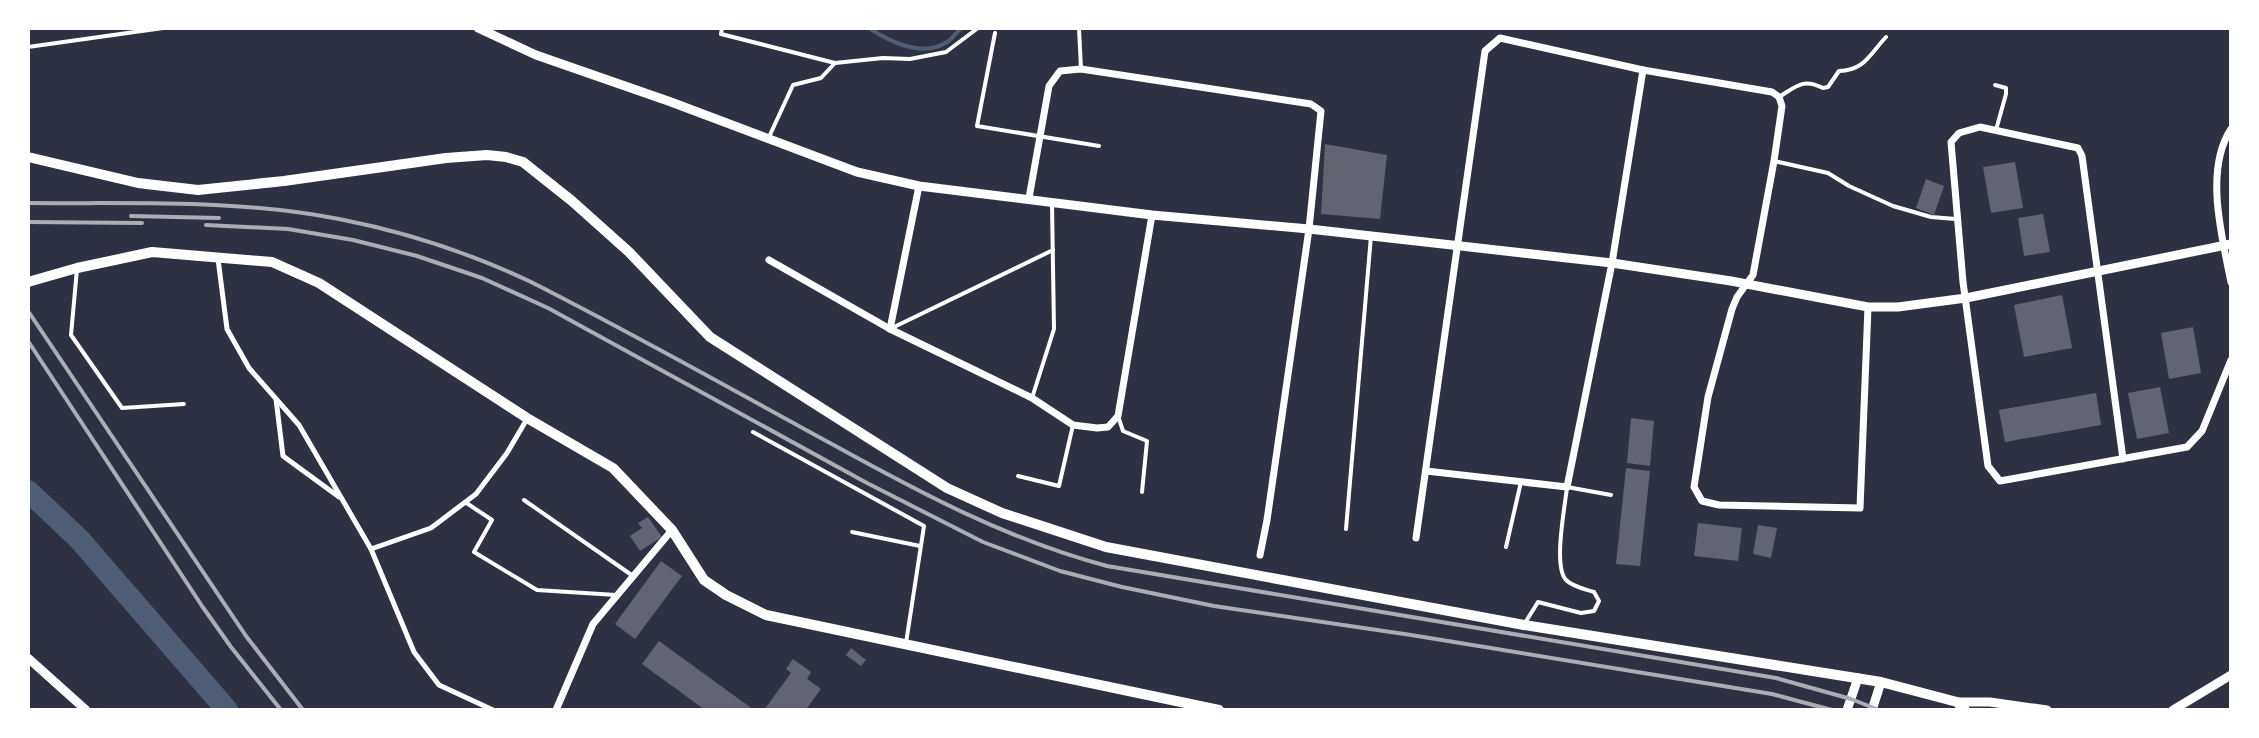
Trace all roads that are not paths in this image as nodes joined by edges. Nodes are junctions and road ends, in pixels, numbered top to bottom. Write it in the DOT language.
graph roads {
  1 [pos="163,28"];
  2 [pos="478,28"];
  3 [pos="722,28"];
  4 [pos="978,28"];
  5 [pos="1079,28"];
  6 [pos="995,33"];
  7 [pos="1886,37"];
  8 [pos="28,47"];
  9 [pos="835,63"];
  10 [pos="1081,69"];
  11 [pos="1643,70"];
  12 [pos="1995,85"];
  13 [pos="1779,97"];
  14 [pos="2231,129"];
  15 [pos="1996,130"];
  16 [pos="1041,138"];
  17 [pos="769,139"];
  18 [pos="1099,146"];
  19 [pos="28,157"];
  20 [pos="1774,161"];
  21 [pos="919,186"];
  22 [pos="1029,198"];
  23 [pos="1052,201"];
  24 [pos="1152,215"];
  25 [pos="1956,219"];
  26 [pos="1309,229"];
  27 [pos="1371,235"];
  28 [pos="2227,244"];
  29 [pos="1458,245"];
  30 [pos="1053,250"];
  31 [pos="218,258"];
  32 [pos="769,260"];
  33 [pos="1612,263"];
  34 [pos="77,268"];
  35 [pos="2097,271"];
  36 [pos="28,282"];
  37 [pos="2231,282"];
  38 [pos="1745,285"];
  39 [pos="1966,298"];
  40 [pos="1868,307"];
  41 [pos="890,329"];
  42 [pos="2231,360"];
  43 [pos="275,398"];
  44 [pos="1032,398"];
  45 [pos="184,404"];
  46 [pos="1118,416"];
  47 [pos="527,418"];
  48 [pos="1073,425"];
  49 [pos="753,432"];
  50 [pos="2123,459"];
  51 [pos="1426,471"];
  52 [pos="1018,476"];
  53 [pos="1521,482"];
  54 [pos="1567,487"];
  55 [pos="1142,492"];
  56 [pos="1611,495"];
  57 [pos="341,498"];
  58 [pos="524,500"];
  59 [pos="465,502"];
  60 [pos="1346,529"];
  61 [pos="672,530"];
  62 [pos="852,532"];
  63 [pos="1416,538"];
  64 [pos="921,546"];
  65 [pos="1506,547"];
  66 [pos="371,549"];
  67 [pos="1260,555"];
  68 [pos="633,576"];
  69 [pos="618,595"];
  70 [pos="1524,625"];
  71 [pos="905,645"];
  72 [pos="28,658"];
  73 [pos="2231,675"];
  74 [pos="1858,678"];
  75 [pos="1881,682"];
  76 [pos="1961,706"];
  77 [pos="86,710"];
  78 [pos="493,710"];
  79 [pos="556,710"];
  80 [pos="1219,710"];
  81 [pos="1847,710"];
  82 [pos="1872,710"];
  83 [pos="2047,710"];
  84 [pos="2173,710"];
  1 -- 8 [label="lane"];
  2 -- 17 [label="street"];
  3 -- 9 [label="lane"];
  4 -- 9 [label="lane"];
  5 -- 10 [label="lane"];
  6 -- 16 [label="lane"];
  7 -- 13 [label="lane"];
  9 -- 17 [label="lane"];
  10 -- 16 [label="street"];
  10 -- 26 [label="street"];
  11 -- 13 [label="street"];
  11 -- 29 [label="street"];
  11 -- 33 [label="street"];
  12 -- 15 [label="lane"];
  13 -- 20 [label="street"];
  14 -- 28 [label="street"];
  15 -- 25 [label="street"];
  15 -- 35 [label="street"];
  16 -- 18 [label="lane"];
  16 -- 22 [label="street"];
  17 -- 21 [label="street"];
  19 -- 70 [label="main road"];
  20 -- 25 [label="lane"];
  20 -- 38 [label="street"];
  21 -- 22 [label="street"];
  21 -- 41 [label="street"];
  22 -- 23 [label="street"];
  23 -- 24 [label="street"];
  23 -- 30 [label="lane"];
  24 -- 26 [label="street"];
  24 -- 46 [label="street"];
  25 -- 39 [label="street"];
  26 -- 27 [label="street"];
  26 -- 67 [label="street"];
  27 -- 29 [label="street"];
  27 -- 60 [label="lane"];
  28 -- 35 [label="street"];
  28 -- 37 [label="street"];
  29 -- 33 [label="street"];
  29 -- 51 [label="street"];
  30 -- 41 [label="lane"];
  30 -- 44 [label="lane"];
  31 -- 34 [label="main road"];
  31 -- 43 [label="street"];
  31 -- 47 [label="main road"];
  32 -- 41 [label="street"];
  33 -- 38 [label="street"];
  33 -- 54 [label="street"];
  34 -- 36 [label="main road"];
  34 -- 45 [label="lane"];
  35 -- 39 [label="street"];
  35 -- 50 [label="street"];
  38 -- 40 [label="street"];
  38 -- 40 [label="street"];
  39 -- 40 [label="street"];
  39 -- 50 [label="street"];
  41 -- 44 [label="street"];
  42 -- 50 [label="street"];
  43 -- 57 [label="street"];
  43 -- 57 [label="street"];
  44 -- 48 [label="street"];
  46 -- 48 [label="street"];
  46 -- 55 [label="lane"];
  47 -- 59 [label="street"];
  47 -- 61 [label="main road"];
  48 -- 52 [label="lane"];
  49 -- 64 [label="lane"];
  51 -- 53 [label="street"];
  51 -- 63 [label="street"];
  53 -- 54 [label="street"];
  53 -- 65 [label="lane"];
  54 -- 56 [label="lane"];
  54 -- 70 [label="lane"];
  57 -- 66 [label="street"];
  58 -- 68 [label="lane"];
  59 -- 66 [label="street"];
  59 -- 69 [label="lane"];
  61 -- 68 [label="street"];
  61 -- 71 [label="main road"];
  62 -- 64 [label="lane"];
  64 -- 71 [label="lane"];
  66 -- 78 [label="street"];
  68 -- 69 [label="street"];
  69 -- 79 [label="street"];
  70 -- 74 [label="main road"];
  71 -- 80 [label="main road"];
  72 -- 77 [label="street"];
  73 -- 84 [label="street"];
  74 -- 75 [label="main road"];
  74 -- 81 [label="street"];
  75 -- 76 [label="main road"];
  75 -- 82 [label="street"];
  76 -- 83 [label="street"];
}
